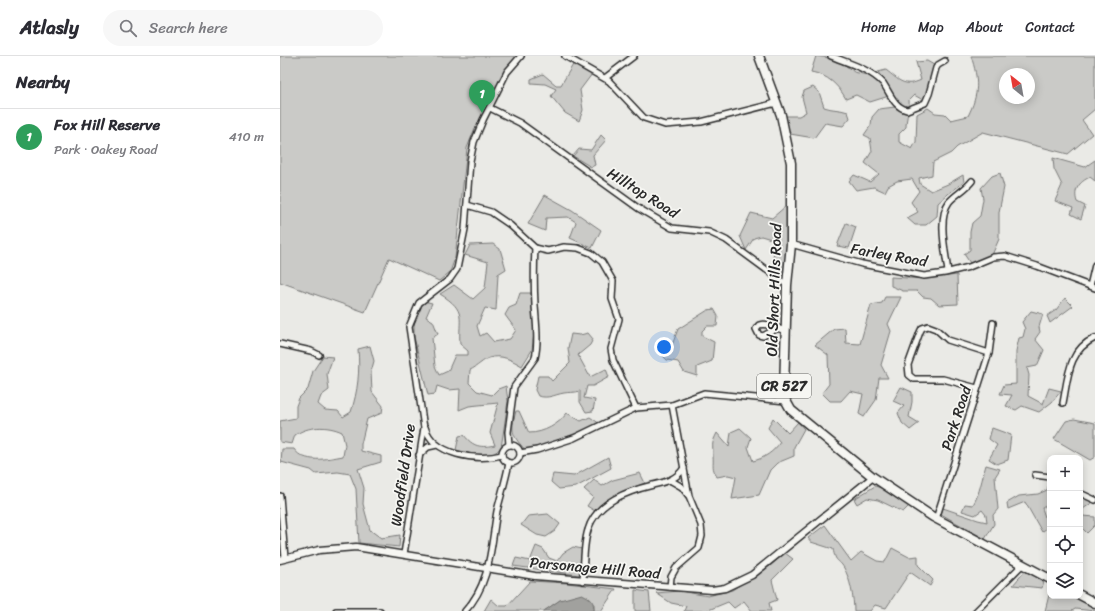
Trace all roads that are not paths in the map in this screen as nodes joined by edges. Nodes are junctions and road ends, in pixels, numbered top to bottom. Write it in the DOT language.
graph roads {
  1 [pos="521,56"];
  2 [pos="565,56"];
  3 [pos="634,56"];
  4 [pos="759,56"];
  5 [pos="831,56"];
  6 [pos="945,61"];
  7 [pos="605,78"];
  8 [pos="776,103"];
  9 [pos="490,108"];
  10 [pos="972,181"];
  11 [pos="467,205"];
  12 [pos="791,244"];
  13 [pos="535,248"];
  14 [pos="1095,265"];
  15 [pos="948,272"];
  16 [pos="787,285"];
  17 [pos="1093,287"];
  18 [pos="993,323"];
  19 [pos="776,329"];
  20 [pos="786,331"];
  21 [pos="1095,338"];
  22 [pos="280,344"];
  23 [pos="989,353"];
  24 [pos="319,355"];
  25 [pos="977,388"];
  26 [pos="786,401"];
  27 [pos="1063,403"];
  28 [pos="672,406"];
  29 [pos="636,408"];
  30 [pos="424,426"];
  31 [pos="437,445"];
  32 [pos="509,445"];
  33 [pos="520,453"];
  34 [pos="419,455"];
  35 [pos="502,455"];
  36 [pos="509,463"];
  37 [pos="684,468"];
  38 [pos="1035,475"];
  39 [pos="873,477"];
  40 [pos="1047,477"];
  41 [pos="670,480"];
  42 [pos="1083,494"];
  43 [pos="280,496"];
  44 [pos="689,496"];
  45 [pos="1095,500"];
  46 [pos="936,519"];
  47 [pos="404,554"];
  48 [pos="283,559"];
  49 [pos="1023,564"];
  50 [pos="488,569"];
  51 [pos="1047,577"];
  52 [pos="583,581"];
  53 [pos="670,588"];
  54 [pos="1083,597"];
  55 [pos="1095,603"];
  56 [pos="336,611"];
  57 [pos="380,611"];
  58 [pos="465,611"];
  59 [pos="976,611"];
  1 -- 9 [label="street, Woodfield Drive"];
  2 -- 7 [label="street"];
  3 -- 7 [label="street"];
  4 -- 8 [label="main road, Old Short Hills Road / CR 527"];
  5 -- 6 [label="street"];
  7 -- 8 [label="street"];
  8 -- 12 [label="main road, Old Short Hills Road / CR 527"];
  9 -- 11 [label="street, Woodfield Drive"];
  9 -- 16 [label="street, Hilltop Road"];
  10 -- 15 [label="street"];
  11 -- 13 [label="street"];
  11 -- 30 [label="street, Woodfield Drive"];
  12 -- 15 [label="street, Farley Road"];
  12 -- 16 [label="main road, Old Short Hills Road / CR 527"];
  13 -- 29 [label="street"];
  13 -- 32 [label="street"];
  14 -- 17 [label="street"];
  15 -- 17 [label="street, Farley Road"];
  16 -- 20 [label="main road, Old Short Hills Road / CR 527"];
  18 -- 23 [label="street, Park Road"];
  19 -- 20 [label="street"];
  20 -- 26 [label="main road, Old Short Hills Road / CR 527"];
  21 -- 27 [label="street"];
  22 -- 24 [label="street"];
  23 -- 25 [label="street, Park Road"];
  23 -- 25 [label="street"];
  25 -- 46 [label="street, Park Road"];
  26 -- 28 [label="street"];
  26 -- 39 [label="main road, CR 527"];
  28 -- 29 [label="street"];
  28 -- 37 [label="street"];
  29 -- 33 [label="street"];
  30 -- 31 [label="street"];
  30 -- 34 [label="street, Woodfield Drive"];
  31 -- 34 [label="street"];
  31 -- 35 [label="street"];
  32 -- 33 [label="street"];
  32 -- 35 [label="street"];
  33 -- 36 [label="street"];
  34 -- 47 [label="street, Woodfield Drive"];
  35 -- 36 [label="street"];
  36 -- 50 [label="street"];
  37 -- 41 [label="street"];
  37 -- 44 [label="street"];
  38 -- 40 [label="street"];
  39 -- 46 [label="main road, CR 527"];
  39 -- 53 [label="street, Parsonage Hill Road"];
  41 -- 44 [label="street"];
  41 -- 52 [label="street"];
  42 -- 45 [label="street"];
  43 -- 48 [label="street"];
  44 -- 53 [label="street"];
  46 -- 49 [label="main road, CR 527"];
  47 -- 48 [label="street, Parsonage Hill Road"];
  47 -- 50 [label="street, Parsonage Hill Road"];
  49 -- 51 [label="main road, CR 527"];
  49 -- 59 [label="street"];
  50 -- 52 [label="street, Parsonage Hill Road"];
  50 -- 58 [label="street"];
  52 -- 53 [label="street, Parsonage Hill Road"];
  54 -- 55 [label="main road"];
  56 -- 57 [label="street"];
}
